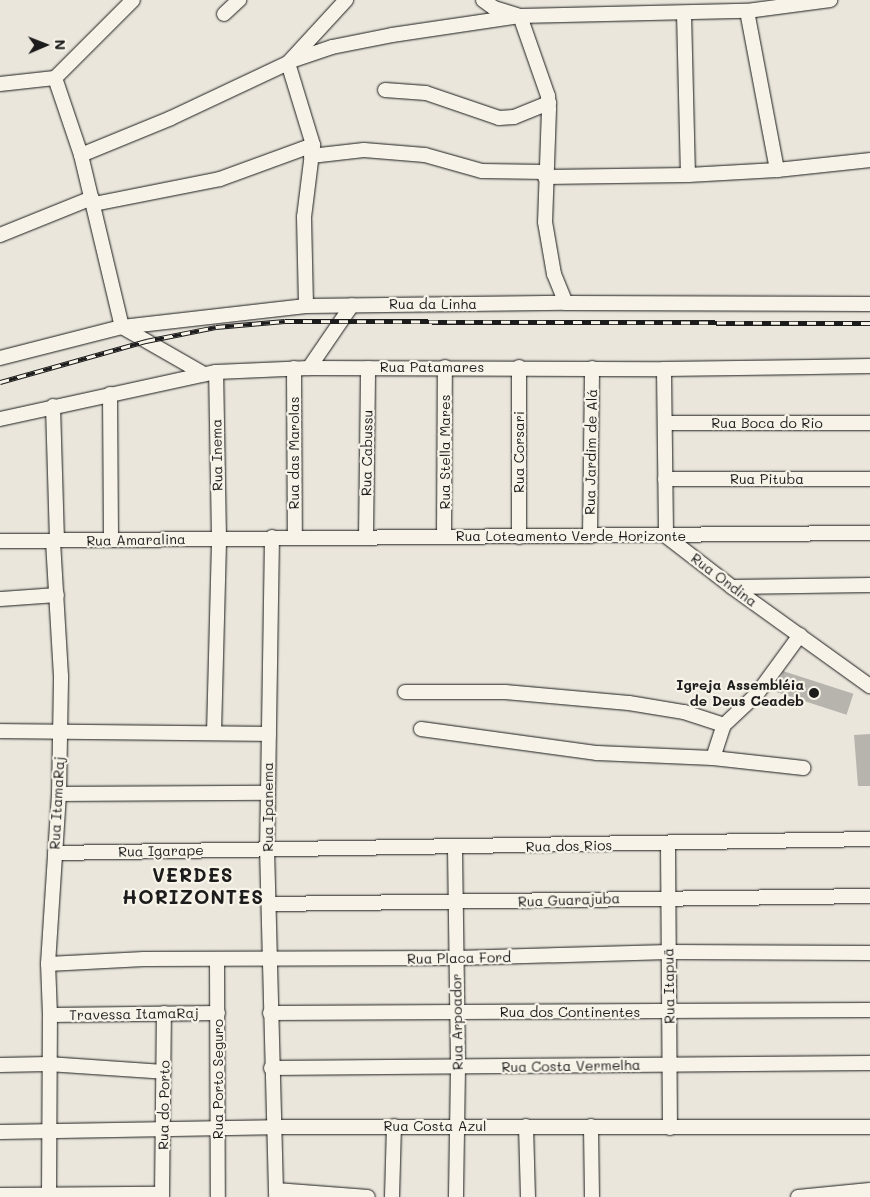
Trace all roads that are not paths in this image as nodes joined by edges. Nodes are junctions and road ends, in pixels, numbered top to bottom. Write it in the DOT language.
graph roads {
  1 [pos="133,0"];
  2 [pos="239,0"];
  3 [pos="483,0"];
  4 [pos="830,0"];
  5 [pos="340,2"];
  6 [pos="753,7"];
  7 [pos="684,13"];
  8 [pos="224,14"];
  9 [pos="520,16"];
  10 [pos="289,62"];
  11 [pos="55,78"];
  12 [pos="0,84"];
  13 [pos="385,90"];
  14 [pos="549,103"];
  15 [pos="312,150"];
  16 [pos="81,155"];
  17 [pos="870,160"];
  18 [pos="777,170"];
  19 [pos="546,174"];
  20 [pos="688,175"];
  21 [pos="93,201"];
  22 [pos="0,235"];
  23 [pos="566,303"];
  24 [pos="870,304"];
  25 [pos="352,305"];
  26 [pos="306,306"];
  27 [pos="122,327"];
  28 [pos="0,358"];
  29 [pos="870,366"];
  30 [pos="445,367"];
  31 [pos="519,367"];
  32 [pos="294,368"];
  33 [pos="309,368"];
  34 [pos="368,368"];
  35 [pos="592,368"];
  36 [pos="664,369"];
  37 [pos="210,373"];
  38 [pos="110,394"];
  39 [pos="53,406"];
  40 [pos="0,419"];
  41 [pos="665,423"];
  42 [pos="870,423"];
  43 [pos="665,478"];
  44 [pos="870,479"];
  45 [pos="870,533"];
  46 [pos="590,536"];
  47 [pos="666,536"];
  48 [pos="272,537"];
  49 [pos="444,537"];
  50 [pos="519,537"];
  51 [pos="294,538"];
  52 [pos="366,538"];
  53 [pos="110,539"];
  54 [pos="219,539"];
  55 [pos="0,541"];
  56 [pos="55,541"];
  57 [pos="870,585"];
  58 [pos="732,587"];
  59 [pos="57,595"];
  60 [pos="0,598"];
  61 [pos="800,635"];
  62 [pos="870,686"];
  63 [pos="405,692"];
  64 [pos="724,725"];
  65 [pos="421,729"];
  66 [pos="0,731"];
  67 [pos="60,731"];
  68 [pos="214,733"];
  69 [pos="269,734"];
  70 [pos="713,758"];
  71 [pos="803,768"];
  72 [pos="268,793"];
  73 [pos="59,794"];
  74 [pos="870,839"];
  75 [pos="668,844"];
  76 [pos="268,848"];
  77 [pos="455,848"];
  78 [pos="55,853"];
  79 [pos="870,896"];
  80 [pos="668,897"];
  81 [pos="456,903"];
  82 [pos="269,904"];
  83 [pos="669,952"];
  84 [pos="870,954"];
  85 [pos="456,958"];
  86 [pos="268,959"];
  87 [pos="217,960"];
  88 [pos="48,964"];
  89 [pos="870,1010"];
  90 [pos="669,1011"];
  91 [pos="458,1012"];
  92 [pos="164,1013"];
  93 [pos="218,1013"];
  94 [pos="270,1013"];
  95 [pos="50,1015"];
  96 [pos="0,1064"];
  97 [pos="48,1064"];
  98 [pos="870,1064"];
  99 [pos="670,1065"];
  100 [pos="271,1068"];
  101 [pos="458,1068"];
  102 [pos="164,1072"];
  103 [pos="394,1126"];
  104 [pos="526,1126"];
  105 [pos="591,1126"];
  106 [pos="273,1127"];
  107 [pos="458,1127"];
  108 [pos="870,1127"];
  109 [pos="670,1128"];
  110 [pos="164,1129"];
  111 [pos="218,1129"];
  112 [pos="0,1132"];
  113 [pos="49,1132"];
  114 [pos="870,1190"];
  115 [pos="276,1193"];
  116 [pos="0,1195"];
  117 [pos="49,1195"];
  118 [pos="99,1195"];
  119 [pos="162,1196"];
  120 [pos="218,1197"];
  121 [pos="368,1197"];
  122 [pos="392,1197"];
  123 [pos="456,1197"];
  124 [pos="528,1197"];
  125 [pos="592,1197"];
  126 [pos="798,1197"];
  1 -- 11 [label="street"];
  2 -- 8 [label="street"];
  3 -- 9 [label="street"];
  4 -- 6 [label="street"];
  5 -- 10 [label="street"];
  6 -- 7 [label="street"];
  6 -- 18 [label="street"];
  7 -- 9 [label="street"];
  7 -- 20 [label="street"];
  9 -- 10 [label="street"];
  9 -- 14 [label="street"];
  10 -- 15 [label="street"];
  10 -- 16 [label="street"];
  11 -- 12 [label="street"];
  11 -- 16 [label="street"];
  13 -- 14 [label="street"];
  14 -- 19 [label="street"];
  15 -- 19 [label="street"];
  15 -- 21 [label="street"];
  15 -- 26 [label="street"];
  16 -- 21 [label="street"];
  17 -- 18 [label="street"];
  18 -- 20 [label="street"];
  19 -- 20 [label="street"];
  19 -- 23 [label="street"];
  21 -- 22 [label="street"];
  21 -- 27 [label="street"];
  23 -- 24 [label="street, Rua da Linha"];
  23 -- 25 [label="street, Rua da Linha"];
  25 -- 26 [label="street, Rua da Linha"];
  25 -- 33 [label="street"];
  26 -- 27 [label="street, Rua da Linha"];
  27 -- 28 [label="street, Rua da Linha"];
  27 -- 37 [label="street"];
  29 -- 36 [label="street, Rua Patamares"];
  30 -- 31 [label="street, Rua Patamares"];
  30 -- 34 [label="street, Rua Patamares"];
  30 -- 49 [label="street, Rua Stella Mares"];
  31 -- 35 [label="street, Rua Patamares"];
  31 -- 50 [label="street, Rua Corsari"];
  32 -- 33 [label="street, Rua Patamares"];
  32 -- 37 [label="street, Rua Patamares"];
  32 -- 51 [label="street, Rua das Marolas"];
  33 -- 34 [label="street, Rua Patamares"];
  34 -- 52 [label="street, Rua Cabussu"];
  35 -- 36 [label="street, Rua Patamares"];
  35 -- 46 [label="street, Rua Jardim de Alá"];
  36 -- 41 [label="street"];
  37 -- 38 [label="street, Rua Patamares"];
  37 -- 54 [label="street, Rua Inema"];
  38 -- 39 [label="street, Rua Patamares"];
  38 -- 53 [label="street"];
  39 -- 40 [label="street, Rua Patamares"];
  39 -- 56 [label="street, Rua ItamaRaj"];
  41 -- 42 [label="street, Rua Boca do Rio"];
  41 -- 43 [label="street"];
  43 -- 44 [label="street, Rua Pituba"];
  43 -- 47 [label="street"];
  45 -- 47 [label="street, Rua Loteamento Verde Horizonte"];
  46 -- 47 [label="street, Rua Loteamento Verde Horizonte"];
  46 -- 50 [label="street, Rua Loteamento Verde Horizonte"];
  47 -- 58 [label="street, Rua Ondina"];
  48 -- 51 [label="street, Rua Loteamento Verde Horizonte"];
  48 -- 54 [label="street, Rua Amaralina"];
  48 -- 69 [label="street, Rua Ipanema"];
  49 -- 50 [label="street, Rua Loteamento Verde Horizonte"];
  49 -- 52 [label="street, Rua Loteamento Verde Horizonte"];
  51 -- 52 [label="street, Rua Loteamento Verde Horizonte"];
  53 -- 54 [label="street, Rua Amaralina"];
  53 -- 56 [label="street, Rua Amaralina"];
  54 -- 68 [label="street, Rua Inema"];
  55 -- 56 [label="street, Rua Amaralina"];
  56 -- 59 [label="street, Rua ItamaRaj"];
  57 -- 58 [label="street"];
  58 -- 61 [label="street, Rua Ondina"];
  59 -- 60 [label="street"];
  59 -- 67 [label="street, Rua ItamaRaj"];
  61 -- 62 [label="street, Rua Ondina"];
  61 -- 64 [label="street"];
  63 -- 64 [label="street"];
  64 -- 70 [label="street"];
  65 -- 70 [label="street"];
  66 -- 67 [label="street"];
  67 -- 68 [label="street"];
  67 -- 73 [label="street, Rua ItamaRaj"];
  68 -- 69 [label="street"];
  69 -- 72 [label="street, Rua Ipanema"];
  70 -- 71 [label="street"];
  72 -- 73 [label="street"];
  72 -- 76 [label="street, Rua Ipanema"];
  73 -- 78 [label="street, Rua ItamaRaj"];
  74 -- 75 [label="street, Rua dos Rios"];
  75 -- 77 [label="street, Rua dos Rios"];
  75 -- 80 [label="street, Rua Itapuã"];
  76 -- 77 [label="street, Rua dos Rios"];
  76 -- 78 [label="street, Rua Igarape"];
  76 -- 82 [label="street, Rua Ipanema"];
  77 -- 81 [label="street, Rua Arpoador"];
  78 -- 88 [label="street, Rua ItamaRaj"];
  79 -- 80 [label="street, Rua Guarajuba"];
  80 -- 81 [label="street, Rua Guarajuba"];
  80 -- 83 [label="street, Rua Itapuã"];
  81 -- 82 [label="street, Rua Guarajuba"];
  81 -- 85 [label="street, Rua Arpoador"];
  82 -- 86 [label="street, Rua Ipanema"];
  83 -- 84 [label="street, Rua Placa Ford"];
  83 -- 85 [label="street, Rua Placa Ford"];
  83 -- 90 [label="street, Rua Itapuã"];
  85 -- 86 [label="street, Rua Placa Ford"];
  85 -- 91 [label="street, Rua Arpoador"];
  86 -- 87 [label="street, Rua Placa Ford"];
  86 -- 94 [label="street, Rua Ipanema"];
  87 -- 88 [label="street, Rua Placa Ford"];
  87 -- 93 [label="street, Rua Porto Seguro"];
  88 -- 95 [label="street, Rua ItamaRaj"];
  89 -- 90 [label="street, Rua dos Continentes"];
  90 -- 91 [label="street, Rua dos Continentes"];
  90 -- 99 [label="street, Rua Itapuã"];
  91 -- 94 [label="street, Rua dos Continentes"];
  91 -- 101 [label="street, Rua Arpoador"];
  92 -- 93 [label="street, Travessa ItamaRaj"];
  92 -- 95 [label="street, Travessa ItamaRaj"];
  92 -- 102 [label="street, Rua do Porto"];
  93 -- 111 [label="street, Rua Porto Seguro"];
  94 -- 100 [label="street, Rua Ipanema"];
  95 -- 97 [label="street, Rua ItamaRaj"];
  96 -- 97 [label="street"];
  97 -- 102 [label="street"];
  97 -- 113 [label="street, Rua ItamaRaj"];
  98 -- 99 [label="street, Rua Costa Vermelha"];
  99 -- 101 [label="street, Rua Costa Vermelha"];
  99 -- 109 [label="street, Rua Itapuã"];
  100 -- 101 [label="street, Rua Costa Vermelha"];
  100 -- 106 [label="street, Rua Ipanema"];
  101 -- 107 [label="street, Rua Arpoador"];
  102 -- 110 [label="street, Rua do Porto"];
  103 -- 106 [label="street, Rua Costa Azul"];
  103 -- 107 [label="street, Rua Costa Azul"];
  103 -- 122 [label="street"];
  104 -- 105 [label="street, Rua Costa Azul"];
  104 -- 107 [label="street, Rua Costa Azul"];
  104 -- 124 [label="street"];
  105 -- 109 [label="street, Rua Costa Azul"];
  105 -- 125 [label="street"];
  106 -- 111 [label="street, Rua Costa Azul"];
  106 -- 115 [label="street, Rua Ipanema"];
  107 -- 123 [label="street, Rua Arpoador"];
  108 -- 109 [label="street, Rua Costa Azul"];
  110 -- 111 [label="street, Rua Costa Azul"];
  110 -- 113 [label="street, Rua Costa Azul"];
  110 -- 119 [label="street, Rua do Porto"];
  111 -- 120 [label="street, Rua Porto Seguro"];
  112 -- 113 [label="street, Rua Costa Azul"];
  113 -- 117 [label="street, Rua ItamaRaj"];
  114 -- 126 [label="street"];
  115 -- 121 [label="street"];
  116 -- 117 [label="street"];
  117 -- 118 [label="street"];
  118 -- 119 [label="street"];
}
